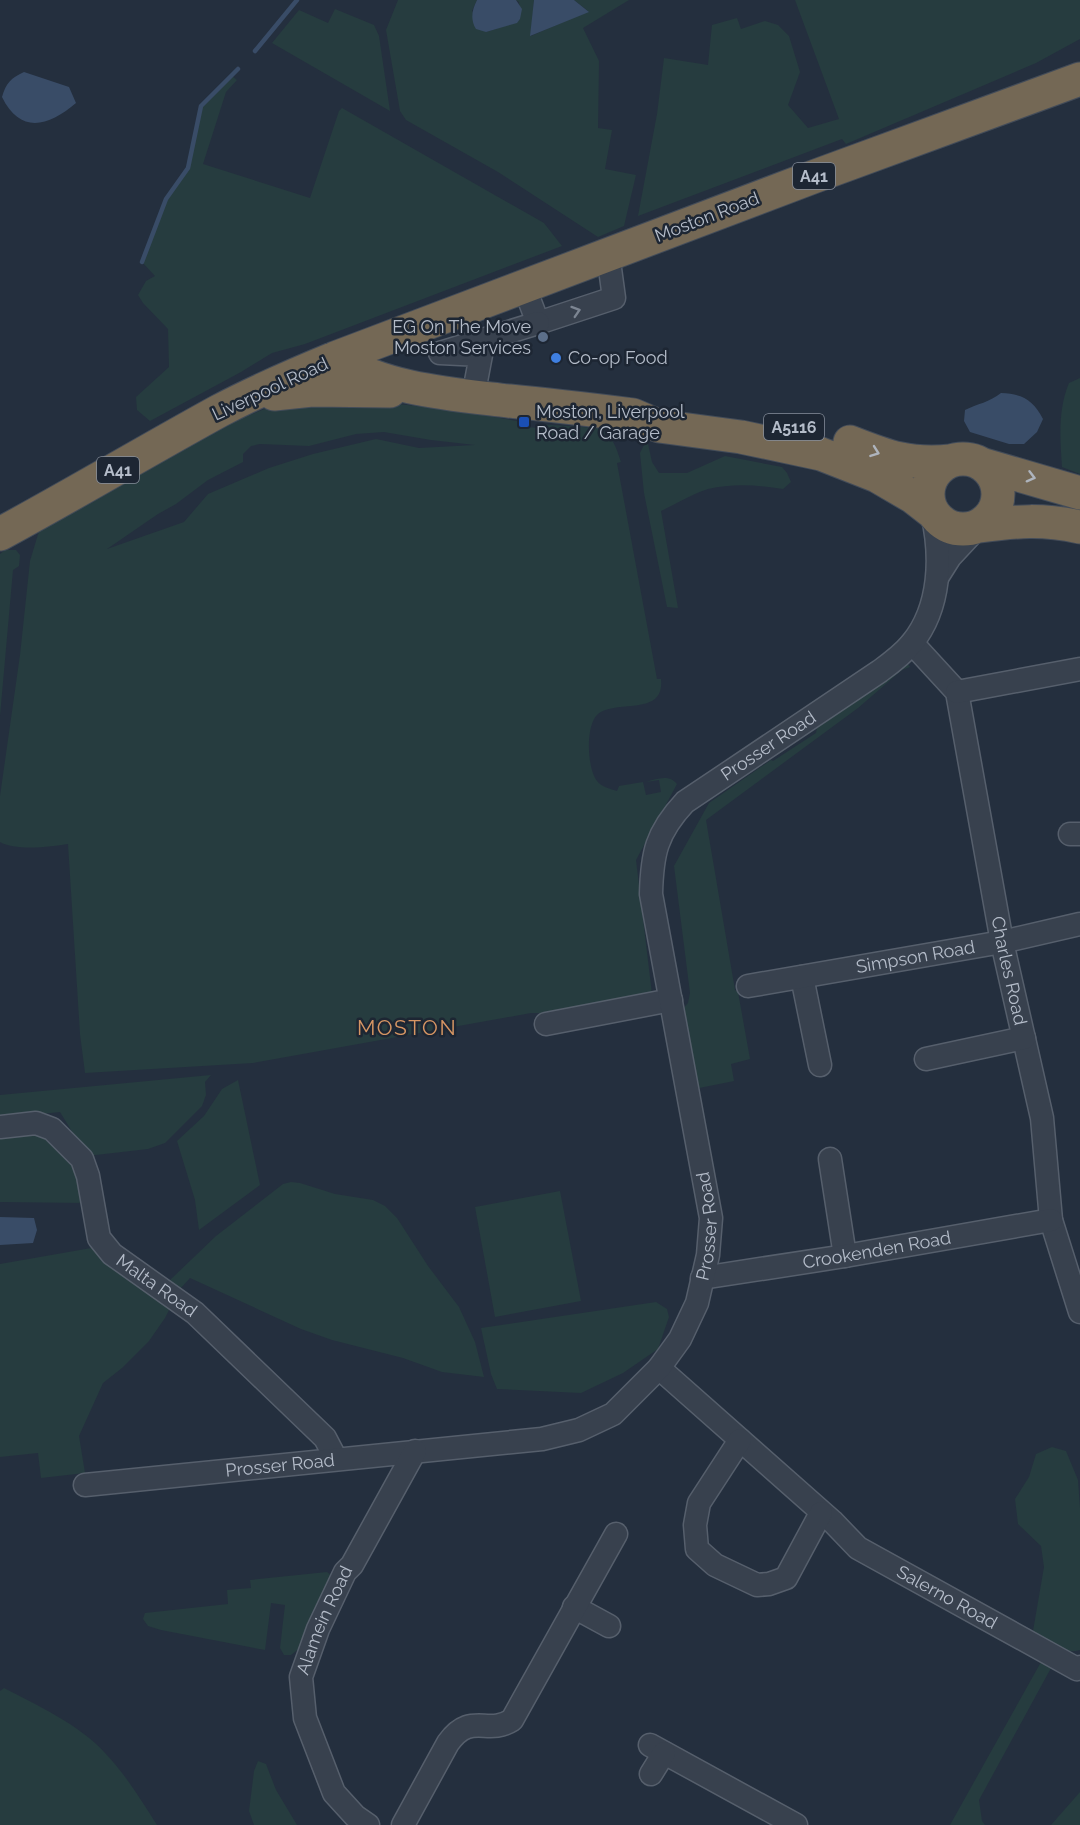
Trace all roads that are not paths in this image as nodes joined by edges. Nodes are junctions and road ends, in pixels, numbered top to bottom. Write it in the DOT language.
graph roads {
  1 [pos="1080,79"];
  2 [pos="608,254"];
  3 [pos="524,286"];
  4 [pos="481,302"];
  5 [pos="538,323"];
  6 [pos="494,337"];
  7 [pos="335,358"];
  8 [pos="469,389"];
  9 [pos="235,404"];
  10 [pos="633,415"];
  11 [pos="966,462"];
  12 [pos="1080,493"];
  13 [pos="932,512"];
  14 [pos="979,526"];
  15 [pos="1080,527"];
  16 [pos="0,534"];
  17 [pos="938,576"];
  18 [pos="912,643"];
  19 [pos="1080,669"];
  20 [pos="957,692"];
  21 [pos="1080,924"];
  22 [pos="1002,942"];
  23 [pos="802,977"];
  24 [pos="748,986"];
  25 [pos="671,1000"];
  26 [pos="546,1024"];
  27 [pos="1024,1038"];
  28 [pos="926,1059"];
  29 [pos="820,1065"];
  30 [pos="0,1127"];
  31 [pos="831,1159"];
  32 [pos="1051,1220"];
  33 [pos="845,1256"];
  34 [pos="702,1278"];
  35 [pos="1078,1297"];
  36 [pos="659,1368"];
  37 [pos="740,1440"];
  38 [pos="415,1451"];
  39 [pos="336,1459"];
  40 [pos="85,1485"];
  41 [pos="821,1512"];
  42 [pos="616,1534"];
  43 [pos="574,1607"];
  44 [pos="609,1626"];
  45 [pos="1080,1667"];
  46 [pos="651,1774"];
  47 [pos="368,1825"];
  48 [pos="403,1825"];
  49 [pos="796,1825"];
  1 -- 2 [label="highway, Moston Road / A41"];
  2 -- 3 [label="highway, Moston Road / A41"];
  5 -- 2 [label="street, one-way"];
  3 -- 4 [label="highway, Moston Road / A41"];
  3 -- 5 [label="street"];
  4 -- 6 [label="street"];
  4 -- 7 [label="highway, Moston Road / A41"];
  5 -- 6 [label="street"];
  6 -- 8 [label="street"];
  6 -- 8 [label="street"];
  7 -- 8 [label="highway, Liverpool Road / A5116"];
  7 -- 9 [label="highway, Liverpool Road / A41"];
  8 -- 9 [label="highway"];
  8 -- 10 [label="highway, Liverpool Road / A5116"];
  9 -- 16 [label="highway, Liverpool Road / A41"];
  10 -- 11 [label="highway, Liverpool Road / A5116, one-way"];
  10 -- 13 [label="highway, Liverpool Road / A5116"];
  11 -- 12 [label="highway, Liverpool Road / A5116, one-way"];
  11 -- 13 [label="highway"];
  11 -- 14 [label="highway"];
  13 -- 14 [label="highway, A5116"];
  13 -- 17 [label="street, Prosser Road"];
  14 -- 15 [label="highway, A5116"];
  14 -- 17 [label="street, Prosser Road"];
  17 -- 18 [label="street, Prosser Road"];
  18 -- 20 [label="street"];
  18 -- 25 [label="street, Prosser Road"];
  19 -- 20 [label="street"];
  20 -- 22 [label="street, Charles Road"];
  21 -- 22 [label="street, Simpson Road"];
  22 -- 23 [label="street, Simpson Road"];
  22 -- 27 [label="street, Charles Road"];
  23 -- 24 [label="street, Simpson Road"];
  23 -- 29 [label="street"];
  25 -- 26 [label="street"];
  25 -- 34 [label="street, Prosser Road"];
  27 -- 28 [label="street"];
  27 -- 32 [label="street, Charles Road"];
  30 -- 39 [label="street, Malta Road"];
  31 -- 33 [label="street"];
  32 -- 33 [label="street, Crookenden Road"];
  32 -- 35 [label="street, Charles Road"];
  33 -- 34 [label="street, Crookenden Road"];
  34 -- 36 [label="street, Prosser Road"];
  36 -- 37 [label="street, Salerno Road"];
  36 -- 38 [label="street, Prosser Road"];
  37 -- 41 [label="street, Salerno Road"];
  37 -- 41 [label="street"];
  38 -- 39 [label="street, Prosser Road"];
  38 -- 47 [label="street, Alamein Road"];
  39 -- 40 [label="street, Prosser Road"];
  41 -- 45 [label="street, Salerno Road"];
  42 -- 43 [label="street"];
  43 -- 44 [label="street"];
  43 -- 48 [label="street"];
  46 -- 49 [label="street"];
}
